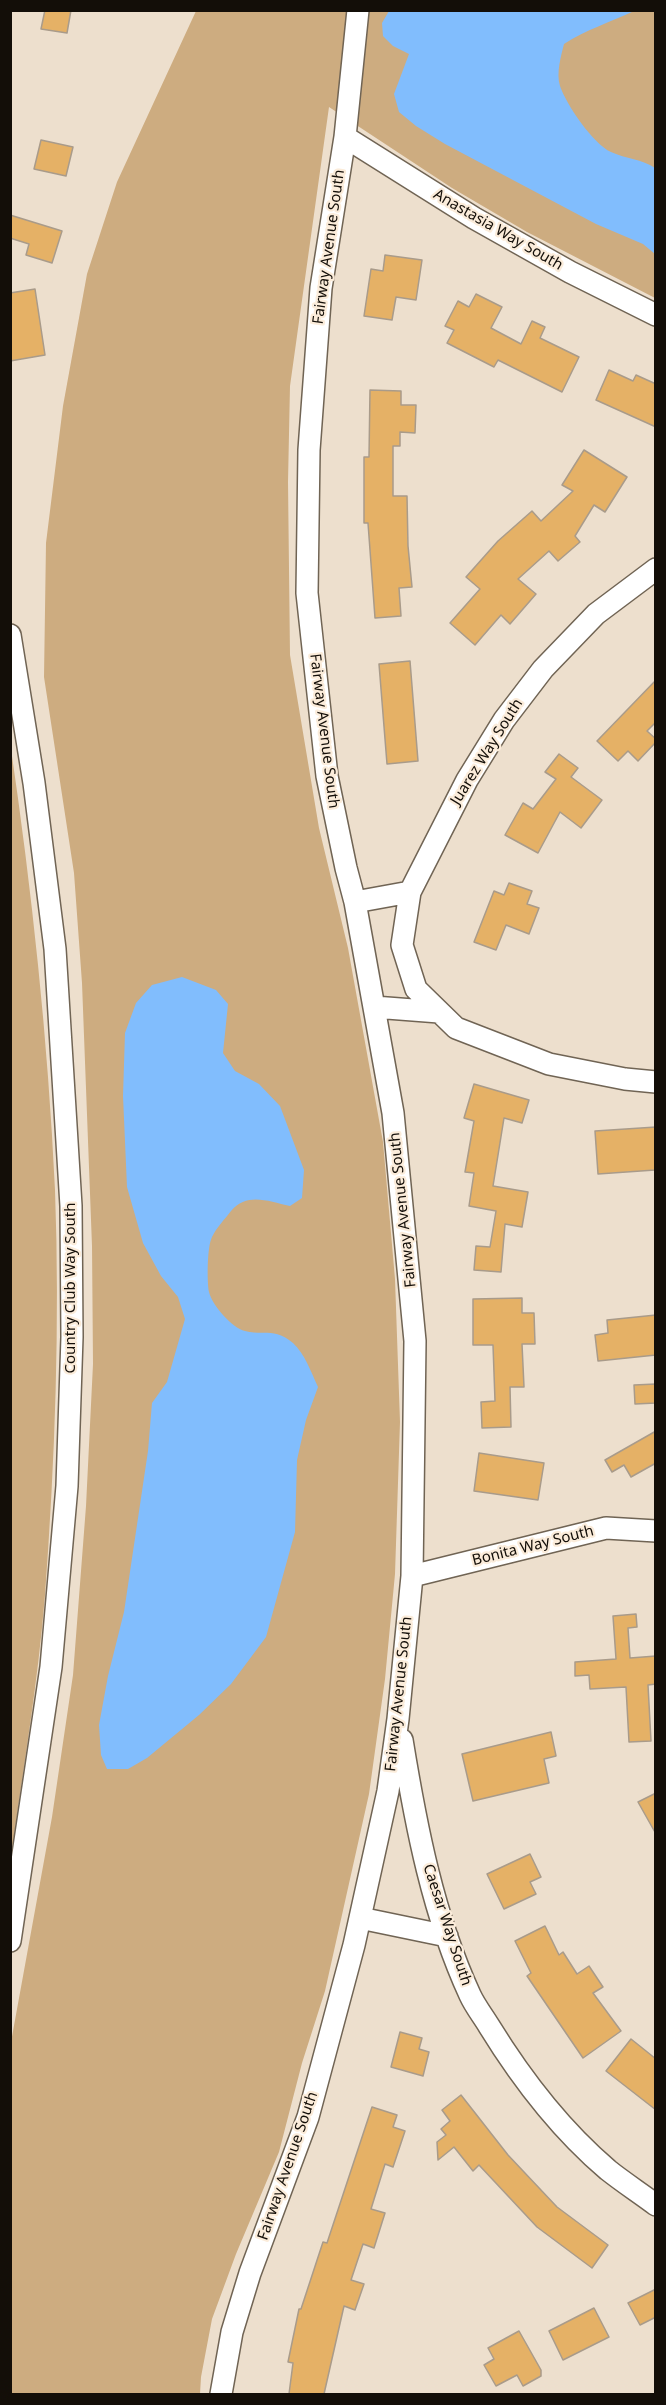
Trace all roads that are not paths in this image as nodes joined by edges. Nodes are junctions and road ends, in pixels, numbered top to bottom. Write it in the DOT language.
graph roads {
  1 [pos="358,10"];
  2 [pos="345,137"];
  3 [pos="656,315"];
  4 [pos="656,570"];
  5 [pos="10,635"];
  6 [pos="410,892"];
  7 [pos="355,902"];
  8 [pos="374,1007"];
  9 [pos="439,1012"];
  10 [pos="656,1082"];
  11 [pos="656,1531"];
  12 [pos="412,1576"];
  13 [pos="398,1719"];
  14 [pos="360,1918"];
  15 [pos="447,1936"];
  16 [pos="10,1941"];
  17 [pos="656,2205"];
  18 [pos="221,2394"];
  1 -- 2 [label="street, Fairway Avenue South"];
  2 -- 3 [label="street, Anastasia Way South"];
  2 -- 7 [label="street, Fairway Avenue South"];
  4 -- 6 [label="street, Juarez Way South"];
  5 -- 16 [label="street, Country Club Way South"];
  6 -- 7 [label="street"];
  6 -- 9 [label="street, Juarez Way South"];
  7 -- 8 [label="street, Fairway Avenue South"];
  8 -- 9 [label="street"];
  8 -- 12 [label="street, Fairway Avenue South"];
  9 -- 10 [label="street, Juarez Way South"];
  11 -- 12 [label="street, Bonita Way South"];
  12 -- 13 [label="street, Fairway Avenue South"];
  13 -- 14 [label="street, Fairway Avenue South"];
  13 -- 15 [label="street, Caesar Way South"];
  14 -- 15 [label="street"];
  14 -- 18 [label="street, Fairway Avenue South"];
  15 -- 17 [label="street, Caesar Way South"];
}
